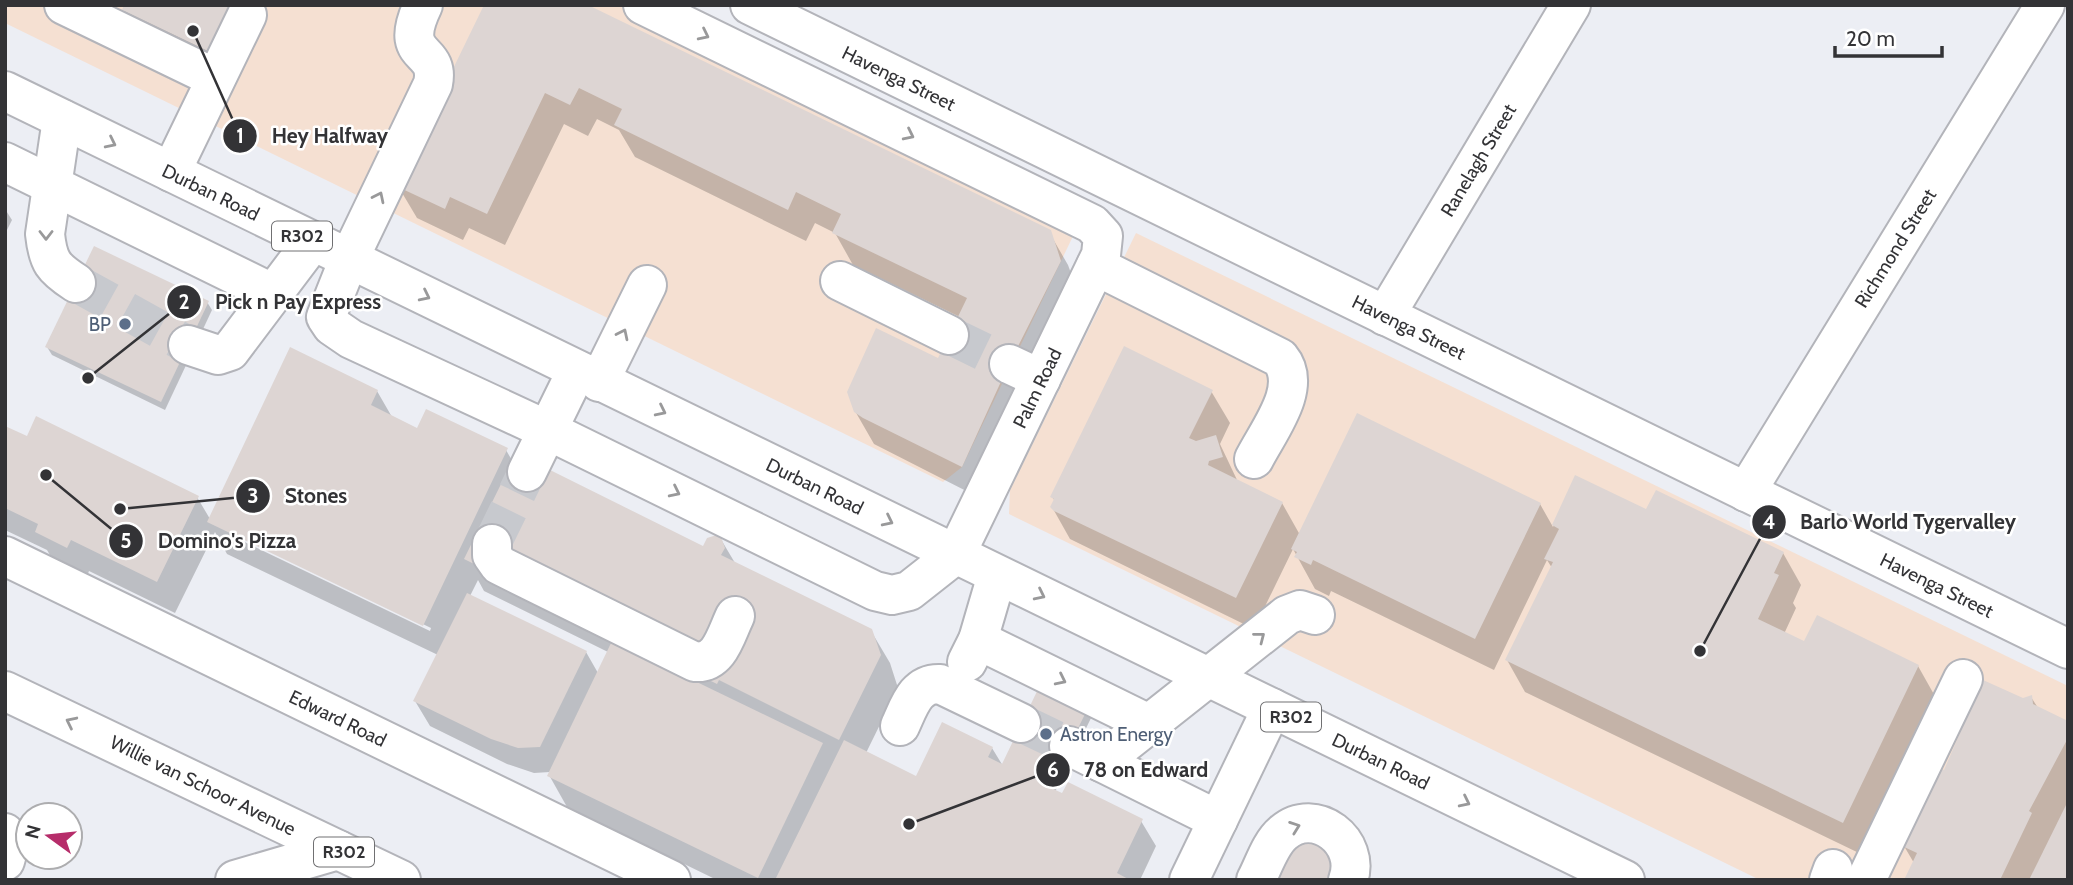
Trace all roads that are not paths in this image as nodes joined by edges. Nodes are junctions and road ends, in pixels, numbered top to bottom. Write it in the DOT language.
graph roads {
  1 [pos="423,5"];
  2 [pos="643,5"];
  3 [pos="2045,5"];
  4 [pos="755,6"];
  5 [pos="72,7"];
  6 [pos="1559,10"];
  7 [pos="247,15"];
  8 [pos="215,78"];
  9 [pos="5,91"];
  10 [pos="62,119"];
  11 [pos="5,162"];
  12 [pos="171,172"];
  13 [pos="51,185"];
  14 [pos="313,241"];
  15 [pos="349,259"];
  16 [pos="1096,266"];
  17 [pos="840,281"];
  18 [pos="76,283"];
  19 [pos="647,285"];
  20 [pos="274,294"];
  21 [pos="1385,316"];
  22 [pos="949,335"];
  23 [pos="188,345"];
  24 [pos="588,376"];
  25 [pos="547,430"];
  26 [pos="1254,459"];
  27 [pos="527,472"];
  28 [pos="1746,492"];
  29 [pos="492,544"];
  30 [pos="956,554"];
  31 [pos="5,556"];
  32 [pos="998,575"];
  33 [pos="1315,615"];
  34 [pos="735,616"];
  35 [pos="978,640"];
  36 [pos="2068,649"];
  37 [pos="1209,677"];
  38 [pos="1963,679"];
  39 [pos="953,690"];
  40 [pos="5,691"];
  41 [pos="1272,708"];
  42 [pos="1021,723"];
  43 [pos="1149,724"];
  44 [pos="900,726"];
  45 [pos="1218,820"];
  46 [pos="5,833"];
  47 [pos="338,850"];
  48 [pos="5,861"];
  49 [pos="1843,876"];
  50 [pos="1614,878"];
  51 [pos="1192,879"];
  52 [pos="235,880"];
  53 [pos="401,880"];
  54 [pos="671,880"];
  55 [pos="1256,880"];
  56 [pos="1348,880"];
  15 -- 1 [label="street, one-way"];
  2 -- 16 [label="street, Palm Road, one-way"];
  3 -- 28 [label="street, Richmond Street"];
  4 -- 21 [label="street, Havenga Street"];
  5 -- 8 [label="street"];
  6 -- 21 [label="street, Ranelagh Street"];
  7 -- 8 [label="street"];
  8 -- 12 [label="street"];
  9 -- 10 [label="street, Durban Road / R302"];
  10 -- 12 [label="street, Durban Road / R302, one-way"];
  10 -- 13 [label="street"];
  11 -- 13 [label="street"];
  12 -- 14 [label="street, Durban Road / R302"];
  13 -- 18 [label="street, one-way"];
  13 -- 20 [label="street"];
  14 -- 15 [label="street, Durban Road / R302"];
  14 -- 20 [label="street"];
  15 -- 24 [label="street, Durban Road / R302, one-way"];
  15 -- 25 [label="street"];
  16 -- 26 [label="street"];
  16 -- 30 [label="street, Palm Road"];
  17 -- 22 [label="street"];
  24 -- 19 [label="street, one-way"];
  20 -- 23 [label="street"];
  21 -- 28 [label="street, Havenga Street"];
  24 -- 25 [label="street"];
  24 -- 30 [label="street, Durban Road / R302, one-way"];
  25 -- 27 [label="street"];
  25 -- 30 [label="street, one-way"];
  28 -- 36 [label="street, Havenga Street"];
  29 -- 34 [label="street"];
  30 -- 32 [label="street, Durban Road / R302"];
  31 -- 54 [label="street, Edward Road"];
  32 -- 35 [label="street"];
  32 -- 37 [label="street, Durban Road / R302, one-way"];
  37 -- 33 [label="street, one-way"];
  35 -- 39 [label="street"];
  35 -- 43 [label="street, one-way"];
  37 -- 41 [label="street, Durban Road / R302"];
  37 -- 43 [label="street"];
  38 -- 49 [label="street"];
  39 -- 42 [label="street"];
  39 -- 44 [label="street"];
  47 -- 40 [label="street, Willie van Schoor Avenue / R302, one-way"];
  41 -- 45 [label="street"];
  41 -- 50 [label="street, Durban Road / R302, one-way"];
  43 -- 45 [label="street"];
  45 -- 51 [label="street"];
  46 -- 48 [label="street"];
  47 -- 52 [label="street"];
  47 -- 53 [label="street, Willie van Schoor Avenue / R302"];
  55 -- 56 [label="street, one-way"];
}
